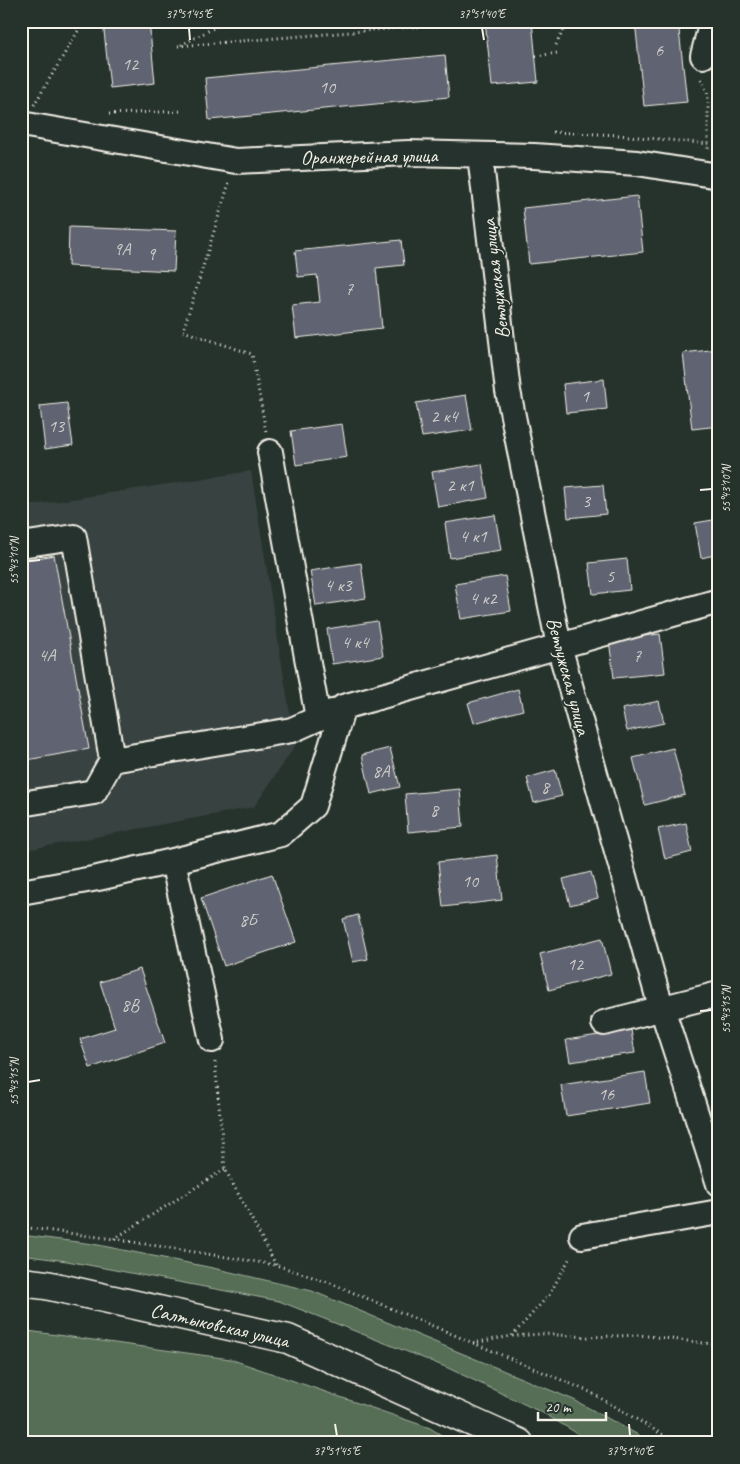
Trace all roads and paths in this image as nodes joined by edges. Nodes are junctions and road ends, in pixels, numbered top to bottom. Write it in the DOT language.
graph roads {
  1 [pos="84,21"];
  2 [pos="227,21"];
  3 [pos="568,21"];
  4 [pos="712,21"];
  5 [pos="450,24"];
  6 [pos="556,45"];
  7 [pos="557,53"];
  8 [pos="536,56"];
  9 [pos="704,56"];
  10 [pos="182,111"];
  11 [pos="106,114"];
  12 [pos="26,118"];
  13 [pos="480,156"];
  14 [pos="236,160"];
  15 [pos="712,175"];
  16 [pos="270,452"];
  17 [pos="21,545"];
  18 [pos="719,601"];
  19 [pos="559,646"];
  20 [pos="343,707"];
  21 [pos="318,718"];
  22 [pos="112,760"];
  23 [pos="21,804"];
  24 [pos="172,861"];
  25 [pos="21,892"];
  26 [pos="719,994"];
  27 [pos="662,1008"];
  28 [pos="604,1023"];
  29 [pos="212,1040"];
  30 [pos="225,1169"];
  31 [pos="719,1184"];
  32 [pos="719,1212"];
  33 [pos="21,1227"];
  34 [pos="582,1236"];
  35 [pos="114,1239"];
  36 [pos="276,1265"];
  37 [pos="21,1282"];
  38 [pos="512,1336"];
  39 [pos="472,1343"];
  40 [pos="719,1345"];
  41 [pos="520,1443"];
  42 [pos="677,1443"];
  1 -- 12 [label="path"];
  2 -- 5 [label="path"];
  3 -- 6 [label="path"];
  4 -- 9 [label="street"];
  7 -- 8 [label="path"];
  9 -- 15 [label="path"];
  10 -- 11 [label="path"];
  12 -- 14 [label="street, Оранжерейная улица"];
  13 -- 14 [label="street, Оранжерейная улица"];
  13 -- 15 [label="street, Оранжерейная улица"];
  13 -- 19 [label="street, Ветлужская улица"];
  14 -- 16 [label="path"];
  16 -- 21 [label="street"];
  17 -- 22 [label="street"];
  18 -- 19 [label="street"];
  19 -- 20 [label="street"];
  19 -- 27 [label="street, Ветлужская улица"];
  20 -- 21 [label="street"];
  20 -- 24 [label="street"];
  21 -- 22 [label="street"];
  22 -- 23 [label="street"];
  24 -- 25 [label="street"];
  24 -- 29 [label="street"];
  26 -- 27 [label="street"];
  27 -- 28 [label="street"];
  27 -- 31 [label="street, Ветлужская улица"];
  29 -- 30 [label="path"];
  30 -- 35 [label="path"];
  30 -- 36 [label="path"];
  32 -- 34 [label="street"];
  33 -- 35 [label="path"];
  34 -- 38 [label="path"];
  35 -- 36 [label="path"];
  36 -- 39 [label="path"];
  37 -- 41 [label="main road, Салтыковская улица"];
  38 -- 39 [label="path"];
  38 -- 40 [label="path"];
  39 -- 42 [label="path"];
}
